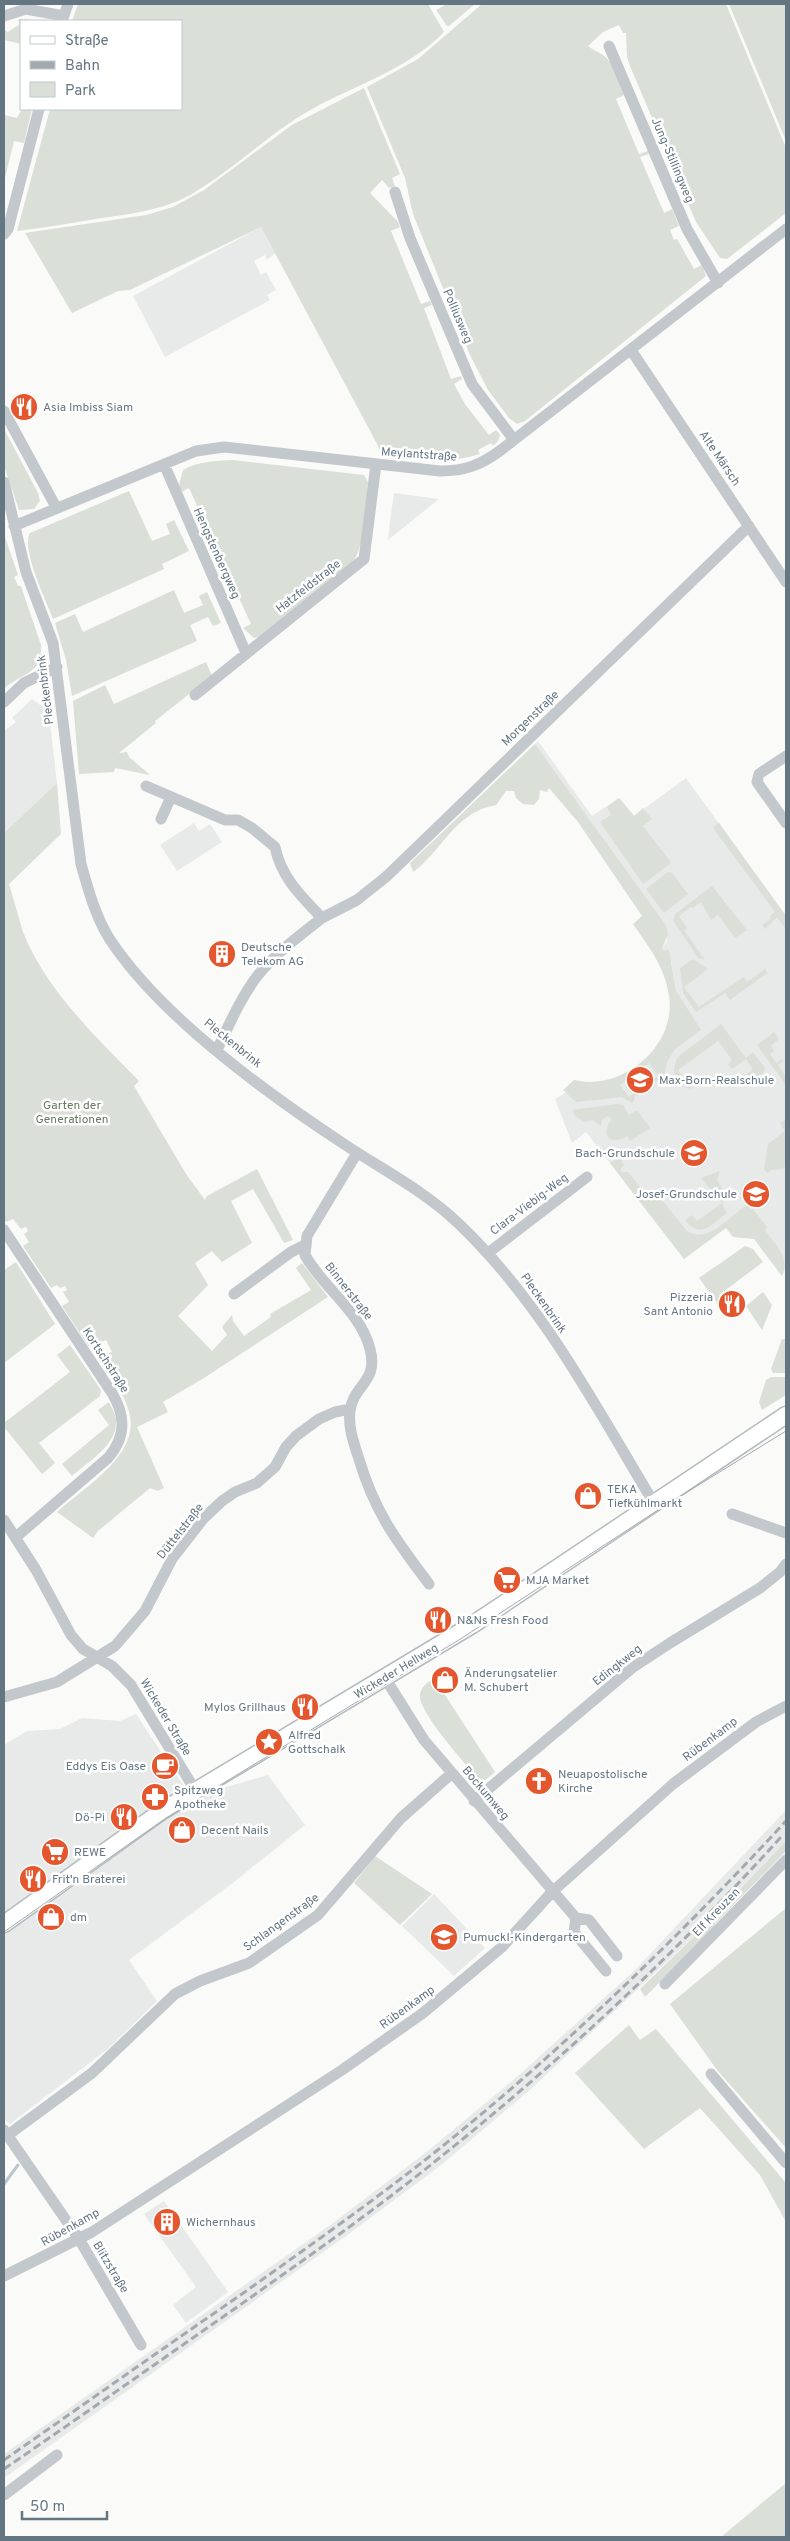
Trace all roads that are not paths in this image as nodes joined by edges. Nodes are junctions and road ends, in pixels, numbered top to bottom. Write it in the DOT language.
graph roads {
  1 [pos="68,4"];
  2 [pos="4,16"];
  3 [pos="63,19"];
  4 [pos="609,46"];
  5 [pos="39,110"];
  6 [pos="395,192"];
  7 [pos="786,229"];
  8 [pos="4,234"];
  9 [pos="718,283"];
  10 [pos="631,350"];
  11 [pos="4,411"];
  12 [pos="514,440"];
  13 [pos="164,464"];
  14 [pos="376,464"];
  15 [pos="4,482"];
  16 [pos="56,507"];
  17 [pos="14,526"];
  18 [pos="749,526"];
  19 [pos="786,582"];
  20 [pos="246,653"];
  21 [pos="57,667"];
  22 [pos="195,695"];
  23 [pos="4,702"];
  24 [pos="786,756"];
  25 [pos="146,786"];
  26 [pos="171,797"];
  27 [pos="160,819"];
  28 [pos="786,823"];
  29 [pos="322,918"];
  30 [pos="217,1050"];
  31 [pos="357,1153"];
  32 [pos="587,1178"];
  33 [pos="4,1230"];
  34 [pos="305,1245"];
  35 [pos="488,1252"];
  36 [pos="234,1294"];
  37 [pos="350,1408"];
  38 [pos="786,1415"];
  39 [pos="655,1505"];
  40 [pos="732,1514"];
  41 [pos="4,1520"];
  42 [pos="786,1532"];
  43 [pos="16,1536"];
  44 [pos="786,1564"];
  45 [pos="429,1584"];
  46 [pos="98,1658"];
  47 [pos="385,1678"];
  48 [pos="4,1697"];
  49 [pos="786,1706"];
  50 [pos="451,1774"];
  51 [pos="195,1790"];
  52 [pos="474,1801"];
  53 [pos="786,1860"];
  54 [pos="552,1892"];
  55 [pos="576,1918"];
  56 [pos="4,1924"];
  57 [pos="617,1956"];
  58 [pos="606,1971"];
  59 [pos="665,1984"];
  60 [pos="711,2074"];
  61 [pos="6,2132"];
  62 [pos="786,2163"];
  63 [pos="78,2239"];
  64 [pos="4,2276"];
  65 [pos="141,2345"];
  66 [pos="57,2455"];
  67 [pos="4,2495"];
  1 -- 3 [label="street"];
  2 -- 3 [label="street"];
  4 -- 9 [label="street, Jung-Stillingweg"];
  5 -- 8 [label="street"];
  6 -- 12 [label="street, Polliusweg"];
  7 -- 9 [label="street, Meylantstraße"];
  9 -- 10 [label="street, Meylantstraße"];
  10 -- 12 [label="street, Meylantstraße"];
  10 -- 18 [label="street, Alte Märsch"];
  11 -- 16 [label="street"];
  12 -- 14 [label="street, Meylantstraße"];
  13 -- 14 [label="street, Meylantstraße"];
  13 -- 16 [label="street, Meylantstraße"];
  13 -- 20 [label="street, Hengstenbergweg"];
  14 -- 20 [label="street, Hatzfeldstraße"];
  15 -- 17 [label="street, Pleckenbrink"];
  16 -- 17 [label="street, Meylantstraße"];
  17 -- 21 [label="street, Pleckenbrink"];
  18 -- 19 [label="street, Alte Märsch"];
  18 -- 29 [label="street, Morgenstraße"];
  20 -- 22 [label="street, Hatzfeldstraße"];
  21 -- 23 [label="street"];
  21 -- 30 [label="street, Pleckenbrink"];
  24 -- 28 [label="street"];
  25 -- 26 [label="street"];
  26 -- 27 [label="street"];
  26 -- 29 [label="street"];
  29 -- 30 [label="street, Morgenstraße"];
  30 -- 31 [label="street, Pleckenbrink"];
  31 -- 34 [label="street"];
  31 -- 35 [label="street, Pleckenbrink"];
  32 -- 35 [label="street, Clara-Viebig-Weg"];
  33 -- 43 [label="street, Kortschstraße"];
  34 -- 36 [label="street"];
  34 -- 37 [label="street, Binnerstraße"];
  35 -- 39 [label="street, Pleckenbrink"];
  37 -- 45 [label="street"];
  37 -- 46 [label="street, Düttelstraße"];
  38 -- 39 [label="main road, Wickeder Hellweg"];
  39 -- 47 [label="main road, Wickeder Hellweg"];
  40 -- 42 [label="street"];
  41 -- 43 [label="street, Wickeder Straße"];
  43 -- 46 [label="street, Wickeder Straße"];
  44 -- 52 [label="street, Edingkweg"];
  46 -- 48 [label="street, Düttelstraße"];
  46 -- 51 [label="street, Wickeder Straße"];
  47 -- 50 [label="street, Bockumweg"];
  47 -- 51 [label="main road, Wickeder Hellweg"];
  49 -- 54 [label="street, Rübenkamp"];
  50 -- 52 [label="street, Bockumweg"];
  50 -- 61 [label="street, Schlangenstraße"];
  51 -- 56 [label="main road, Wickeder Hellweg"];
  52 -- 54 [label="street, Bockumweg"];
  53 -- 59 [label="street, Elf Kreuzen"];
  54 -- 55 [label="street, Bockumweg"];
  54 -- 63 [label="street, Rübenkamp"];
  55 -- 57 [label="street, Bockumweg"];
  55 -- 58 [label="street"];
  60 -- 62 [label="street"];
  61 -- 63 [label="street, Blitzstraße"];
  63 -- 64 [label="street, Rübenkamp"];
  63 -- 65 [label="street, Blitzstraße"];
  66 -- 67 [label="street"];
}
